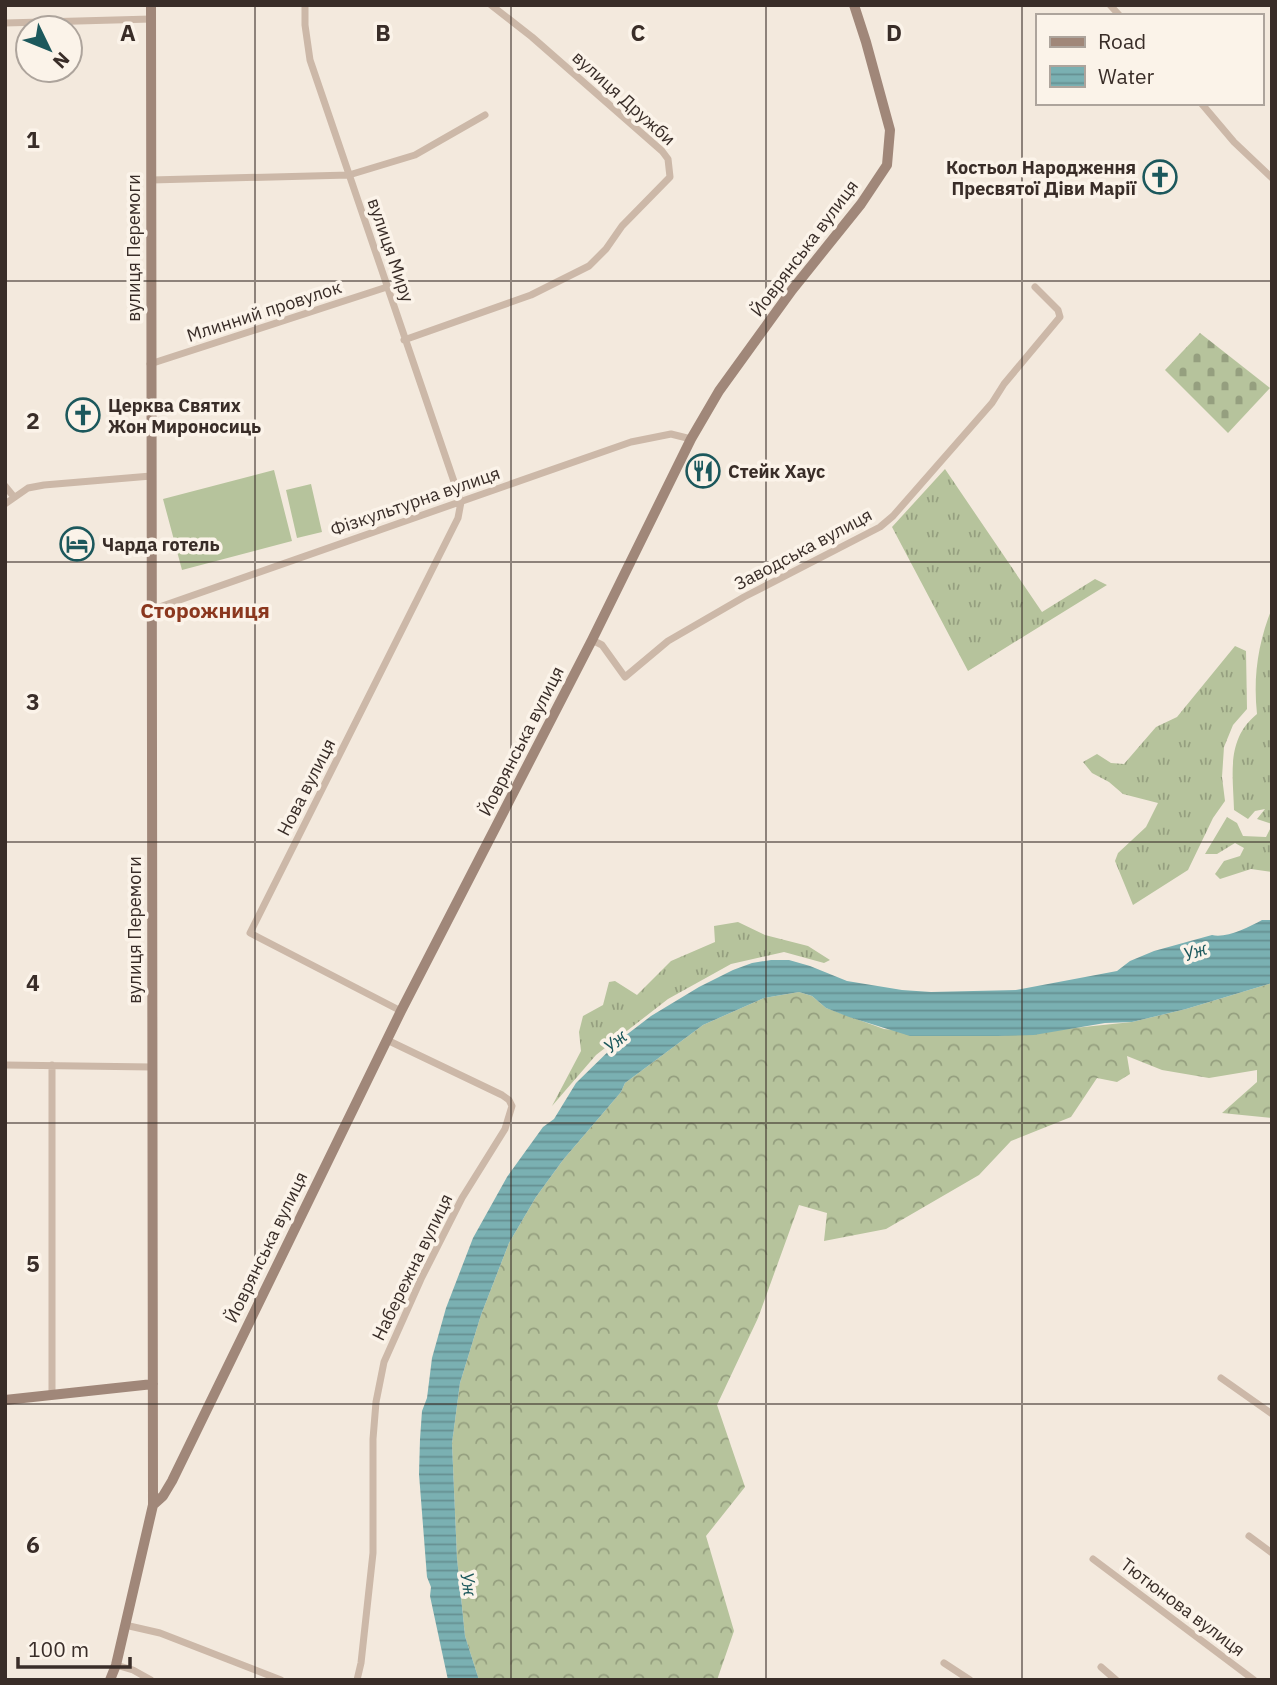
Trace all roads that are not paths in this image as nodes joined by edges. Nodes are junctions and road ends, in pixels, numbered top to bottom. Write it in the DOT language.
graph roads {
  1 [pos="151,5"];
  2 [pos="305,5"];
  3 [pos="491,5"];
  4 [pos="854,5"];
  5 [pos="150,19"];
  6 [pos="5,23"];
  7 [pos="1203,105"];
  8 [pos="485,115"];
  9 [pos="349,174"];
  10 [pos="1272,178"];
  11 [pos="150,180"];
  12 [pos="387,287"];
  13 [pos="1035,287"];
  14 [pos="404,340"];
  15 [pos="150,364"];
  16 [pos="691,439"];
  17 [pos="151,476"];
  18 [pos="5,486"];
  19 [pos="14,497"];
  20 [pos="461,502"];
  21 [pos="5,504"];
  22 [pos="151,610"];
  23 [pos="592,640"];
  24 [pos="401,1011"];
  25 [pos="387,1040"];
  26 [pos="5,1065"];
  27 [pos="52,1065"];
  28 [pos="152,1067"];
  29 [pos="1221,1378"];
  30 [pos="153,1384"];
  31 [pos="52,1395"];
  32 [pos="5,1400"];
  33 [pos="1272,1414"];
  34 [pos="153,1505"];
  35 [pos="1249,1536"];
  36 [pos="1272,1553"];
  37 [pos="1093,1559"];
  38 [pos="125,1625"];
  39 [pos="944,1663"];
  40 [pos="116,1665"];
  41 [pos="1101,1668"];
  42 [pos="110,1680"];
  43 [pos="151,1680"];
  44 [pos="281,1680"];
  45 [pos="357,1680"];
  46 [pos="970,1680"];
  47 [pos="1116,1680"];
  48 [pos="1254,1680"];
  1 -- 5 [label="street, вулиця Перемоги"];
  2 -- 9 [label="street, вулиця Миру"];
  3 -- 14 [label="street, вулиця Дружби"];
  4 -- 16 [label="street, Йоврянська вулиця"];
  5 -- 6 [label="street"];
  5 -- 11 [label="street, вулиця Перемоги"];
  7 -- 10 [label="street"];
  8 -- 9 [label="street"];
  9 -- 11 [label="street"];
  9 -- 12 [label="street, вулиця Миру"];
  11 -- 15 [label="street, вулиця Перемоги"];
  12 -- 14 [label="street, вулиця Миру"];
  12 -- 15 [label="street, Млинний провулок"];
  13 -- 23 [label="street, Заводська вулиця"];
  14 -- 20 [label="street, вулиця Миру"];
  15 -- 17 [label="street, вулиця Перемоги"];
  16 -- 20 [label="street, Фізкультурна вулиця"];
  16 -- 23 [label="street, Йоврянська вулиця"];
  17 -- 19 [label="street"];
  17 -- 22 [label="street, вулиця Перемоги"];
  18 -- 19 [label="street"];
  19 -- 21 [label="street"];
  20 -- 22 [label="street, Фізкультурна вулиця"];
  20 -- 24 [label="street, Нова вулиця"];
  22 -- 28 [label="street, вулиця Перемоги"];
  23 -- 24 [label="street, Йоврянська вулиця"];
  24 -- 25 [label="street, Йоврянська вулиця"];
  25 -- 34 [label="street, Йоврянська вулиця"];
  25 -- 45 [label="street, Набережна вулиця"];
  26 -- 27 [label="street"];
  27 -- 28 [label="street"];
  27 -- 31 [label="street"];
  28 -- 30 [label="street, вулиця Перемоги"];
  29 -- 33 [label="street"];
  30 -- 31 [label="street"];
  30 -- 34 [label="street, вулиця Перемоги"];
  31 -- 32 [label="street"];
  34 -- 38 [label="street, вулиця Перемоги"];
  35 -- 36 [label="street"];
  37 -- 48 [label="street, Тютюнова вулиця"];
  38 -- 40 [label="street, вулиця Перемоги"];
  38 -- 44 [label="street"];
  39 -- 46 [label="street"];
  40 -- 42 [label="street, вулиця Перемоги"];
  40 -- 43 [label="street"];
  41 -- 47 [label="street"];
}
